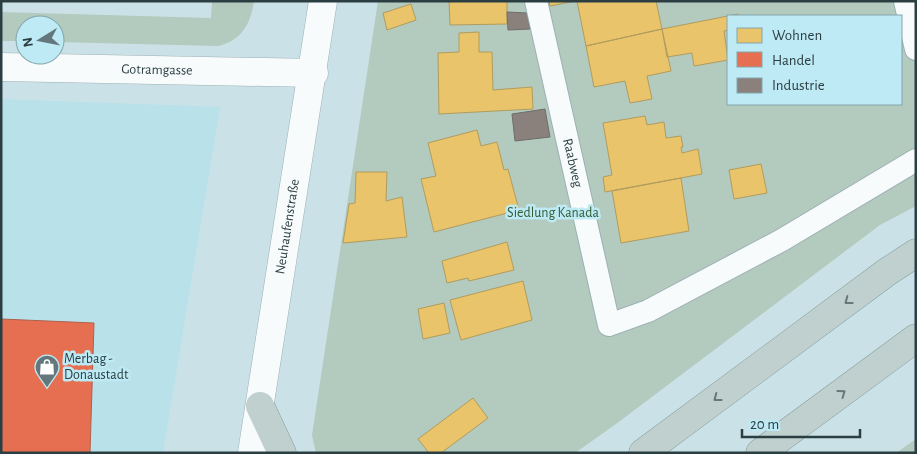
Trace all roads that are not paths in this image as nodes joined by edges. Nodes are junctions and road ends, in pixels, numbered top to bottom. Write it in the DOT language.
graph roads {
  1 [pos="323,1"];
  2 [pos="536,1"];
  3 [pos="905,1"];
  4 [pos="916,49"];
  5 [pos="1,67"];
  6 [pos="314,73"];
  7 [pos="916,160"];
  8 [pos="916,253"];
  9 [pos="916,338"];
  10 [pos="260,406"];
  11 [pos="252,453"];
  12 [pos="282,453"];
  13 [pos="643,453"];
  14 [pos="760,453"];
  1 -- 6 [label="street, Neuhaufenstraße"];
  2 -- 7 [label="lane, Raabweg"];
  3 -- 4 [label="lane"];
  5 -- 6 [label="street, Gotramgasse"];
  6 -- 10 [label="street, Neuhaufenstraße"];
  8 -- 13 [label="highway, one-way"];
  14 -- 9 [label="highway, one-way"];
  10 -- 11 [label="street, Neuhaufenstraße"];
  10 -- 12 [label="highway"];
}
